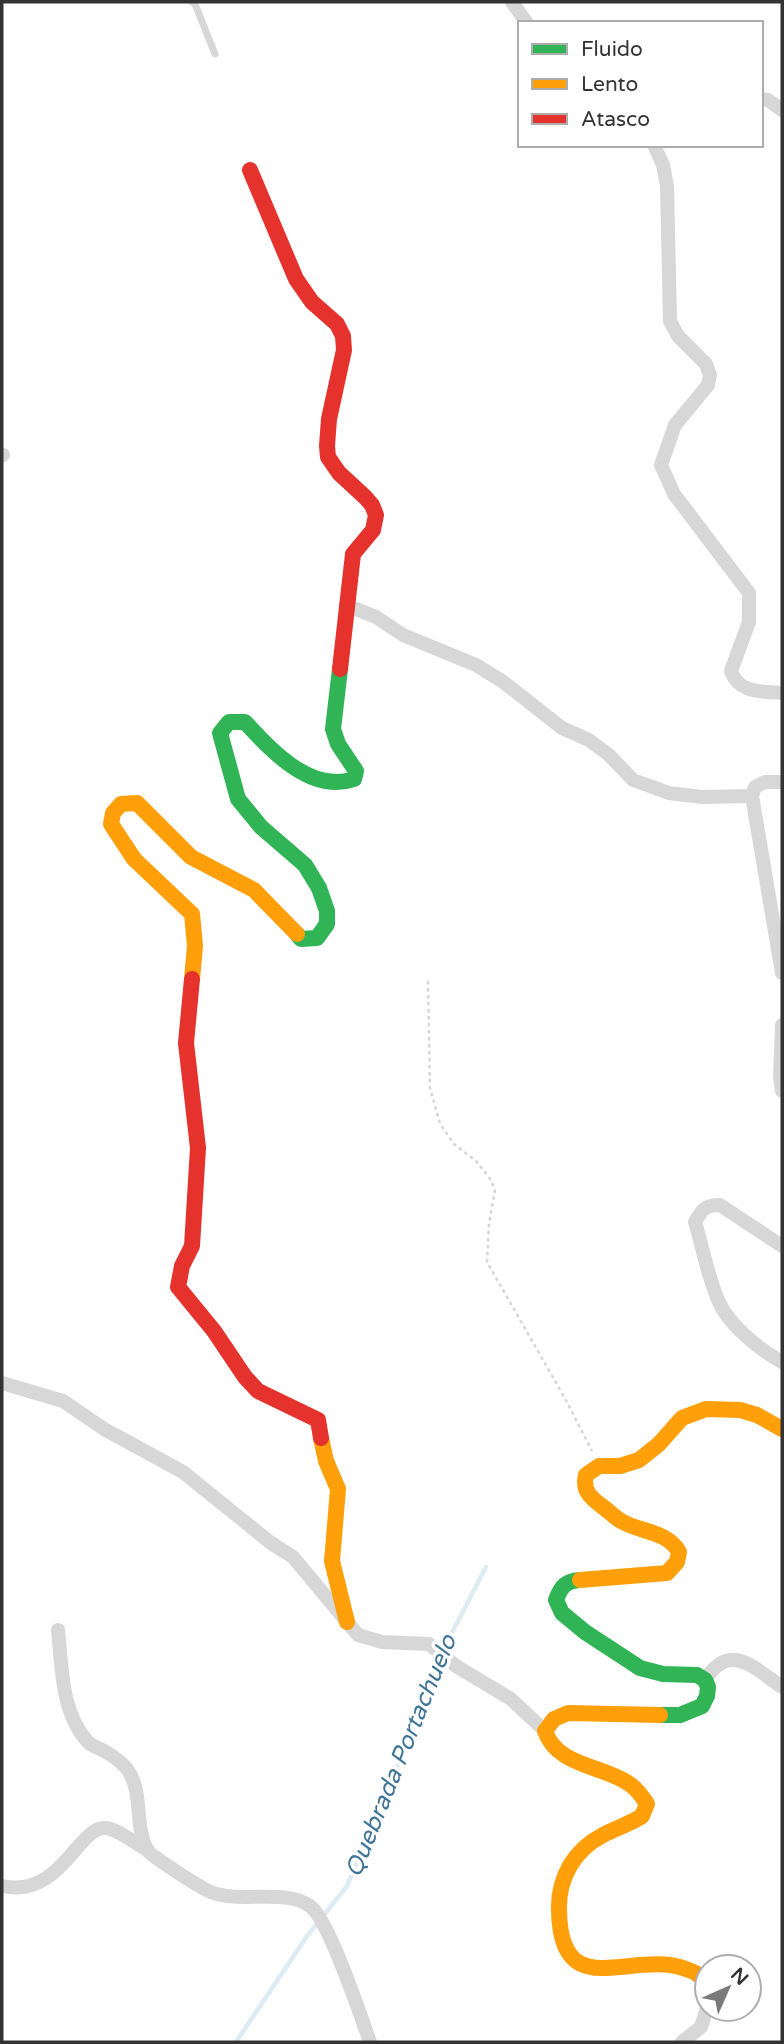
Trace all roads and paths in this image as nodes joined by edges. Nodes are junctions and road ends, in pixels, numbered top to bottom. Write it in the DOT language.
graph roads {
  1 [pos="192,2"];
  2 [pos="512,2"];
  3 [pos="526,21"];
  4 [pos="215,54"];
  5 [pos="763,99"];
  6 [pos="782,110"];
  7 [pos="655,147"];
  8 [pos="250,170"];
  9 [pos="346,605"];
  10 [pos="782,693"];
  11 [pos="782,782"];
  12 [pos="752,796"];
  13 [pos="782,973"];
  14 [pos="428,981"];
  15 [pos="782,1028"];
  16 [pos="782,1090"];
  17 [pos="782,1246"];
  18 [pos="782,1362"];
  19 [pos="2,1383"];
  20 [pos="782,1429"];
  21 [pos="599,1466"];
  22 [pos="348,1622"];
  23 [pos="58,1630"];
  24 [pos="705,1680"];
  25 [pos="782,1687"];
  26 [pos="545,1731"];
  27 [pos="148,1850"];
  28 [pos="2,1886"];
  29 [pos="693,1972"];
  30 [pos="702,2023"];
  31 [pos="370,2042"];
  32 [pos="682,2042"];
  1 -- 4 [label="lane"];
  2 -- 3 [label="street"];
  5 -- 6 [label="street"];
  7 -- 10 [label="street"];
  8 -- 9 [label="street"];
  9 -- 12 [label="street"];
  9 -- 22 [label="street"];
  11 -- 12 [label="street"];
  12 -- 13 [label="street"];
  14 -- 21 [label="path"];
  15 -- 16 [label="street"];
  17 -- 18 [label="street"];
  19 -- 22 [label="street"];
  20 -- 21 [label="street"];
  21 -- 24 [label="street"];
  22 -- 26 [label="street"];
  23 -- 27 [label="street"];
  24 -- 25 [label="street"];
  24 -- 26 [label="street"];
  26 -- 29 [label="street"];
  27 -- 28 [label="street"];
  27 -- 31 [label="street"];
  30 -- 32 [label="street"];
}
